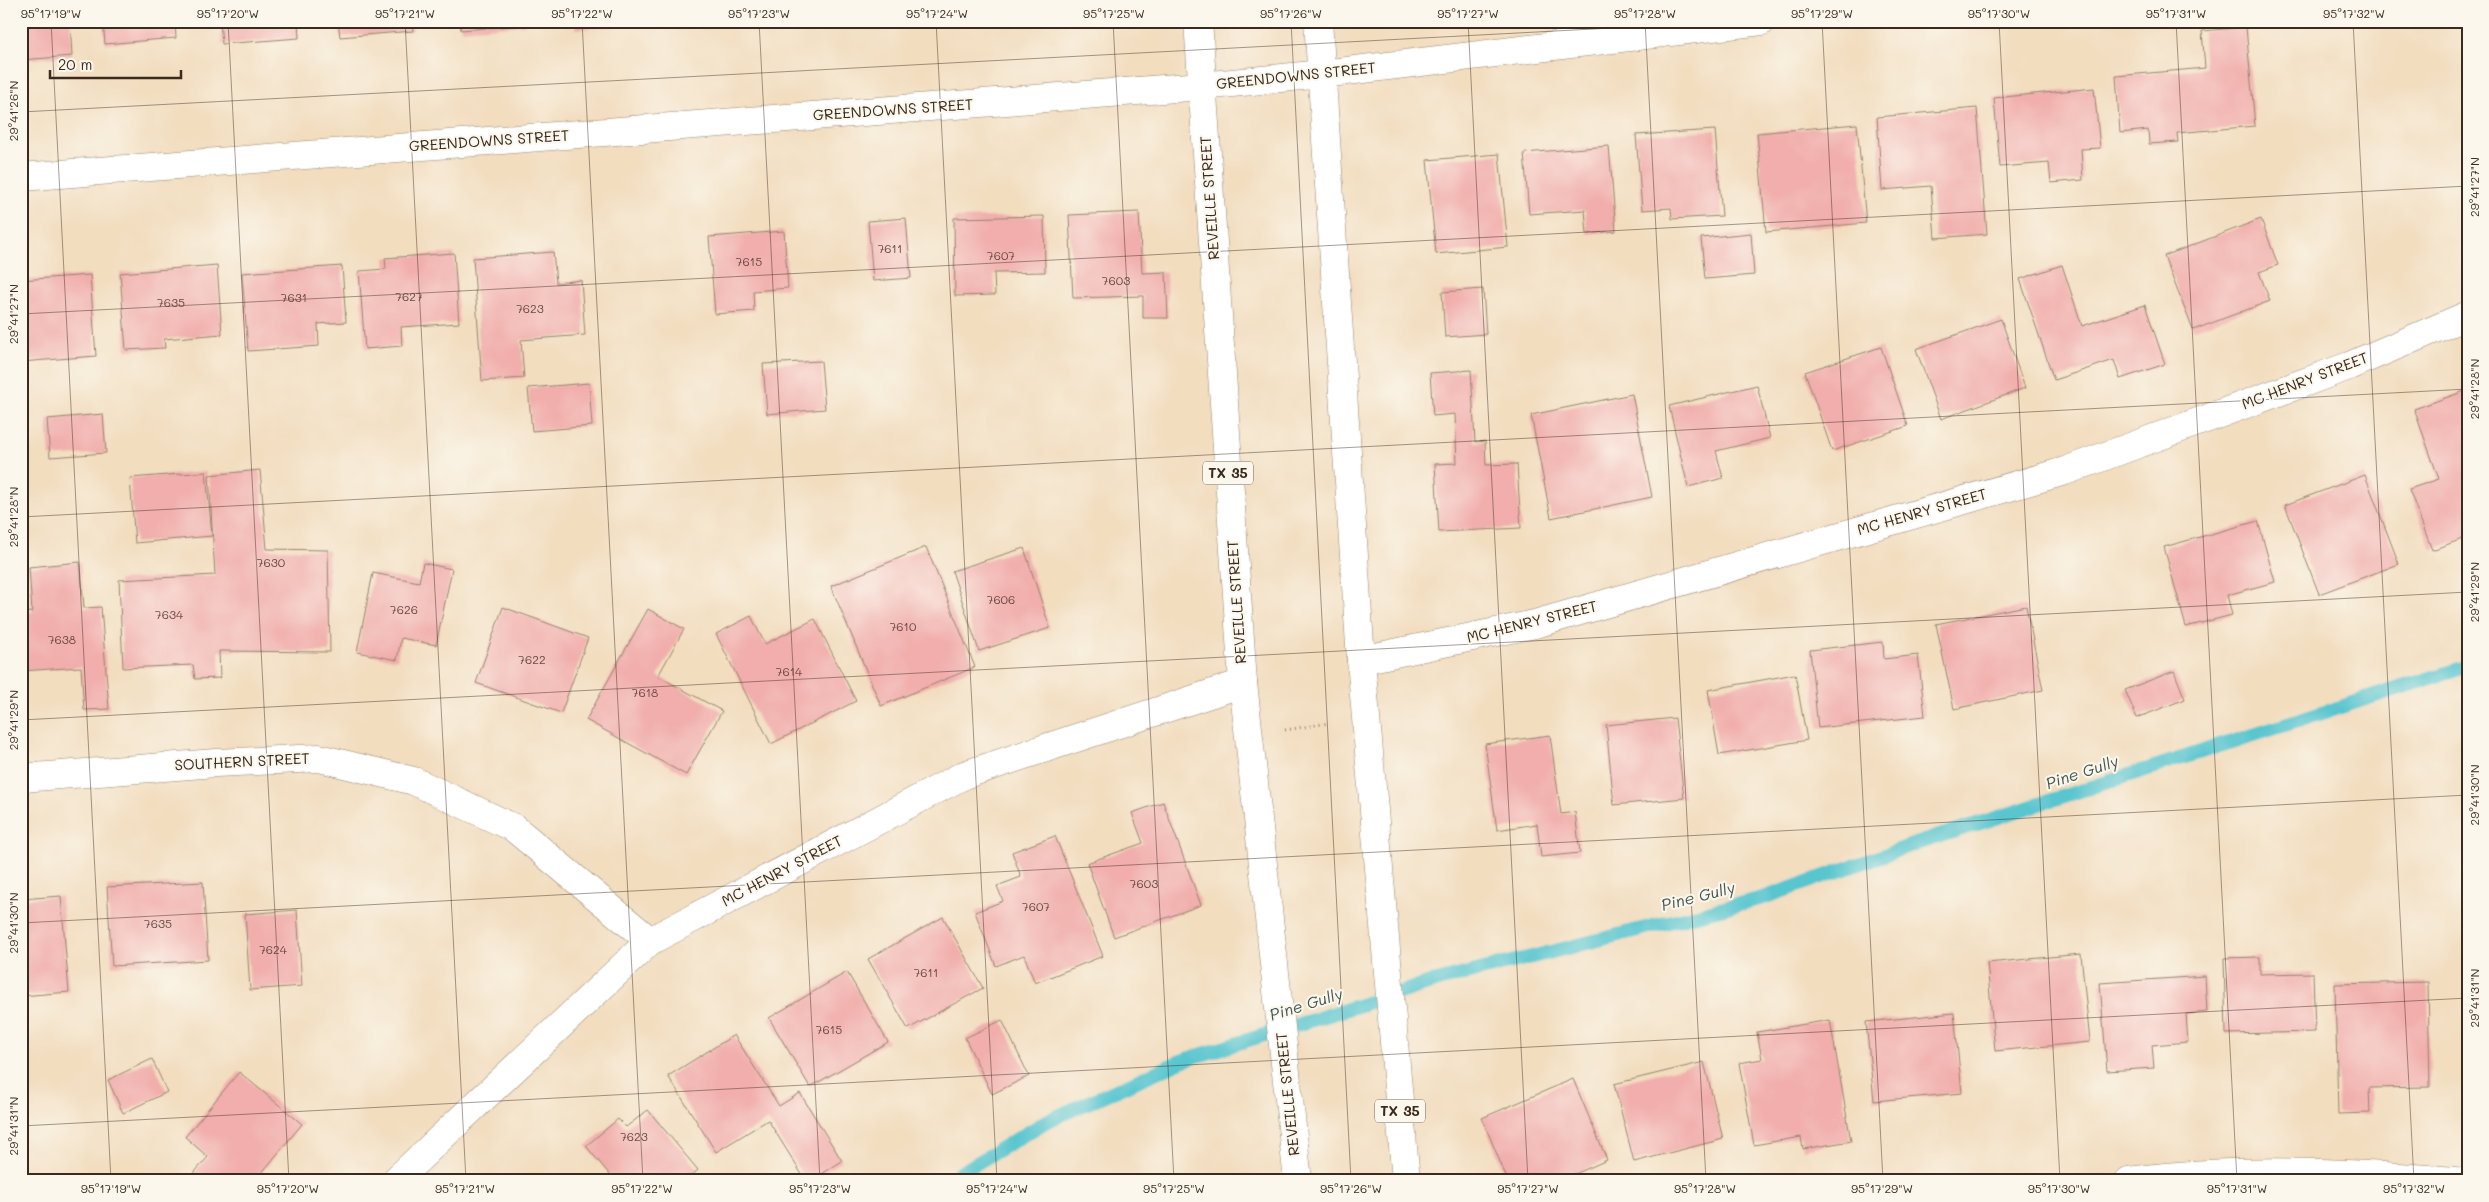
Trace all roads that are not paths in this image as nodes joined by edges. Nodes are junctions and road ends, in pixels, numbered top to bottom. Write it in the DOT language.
graph roads {
  1 [pos="1198,21"];
  2 [pos="1318,21"];
  3 [pos="1762,21"];
  4 [pos="1322,74"];
  5 [pos="1202,86"];
  6 [pos="21,177"];
  7 [pos="2468,315"];
  8 [pos="1361,660"];
  9 [pos="1243,683"];
  10 [pos="21,778"];
  11 [pos="650,941"];
  12 [pos="395,1181"];
  13 [pos="1298,1181"];
  14 [pos="1406,1181"];
  15 [pos="2129,1181"];
  16 [pos="2455,1181"];
  1 -- 5 [label="street, REVEILLE STREET / TX 35"];
  2 -- 4 [label="street, TX 35"];
  3 -- 4 [label="street, GREENDOWNS STREET"];
  4 -- 5 [label="street, GREENDOWNS STREET"];
  4 -- 8 [label="street, TX 35"];
  5 -- 6 [label="street, GREENDOWNS STREET"];
  5 -- 9 [label="street, REVEILLE STREET / TX 35"];
  7 -- 8 [label="street, MC HENRY STREET"];
  8 -- 14 [label="street, TX 35"];
  9 -- 11 [label="street, MC HENRY STREET"];
  9 -- 13 [label="street, REVEILLE STREET / TX 35"];
  10 -- 11 [label="street, SOUTHERN STREET"];
  11 -- 12 [label="street, MC HENRY STREET"];
  15 -- 16 [label="street"];
}
